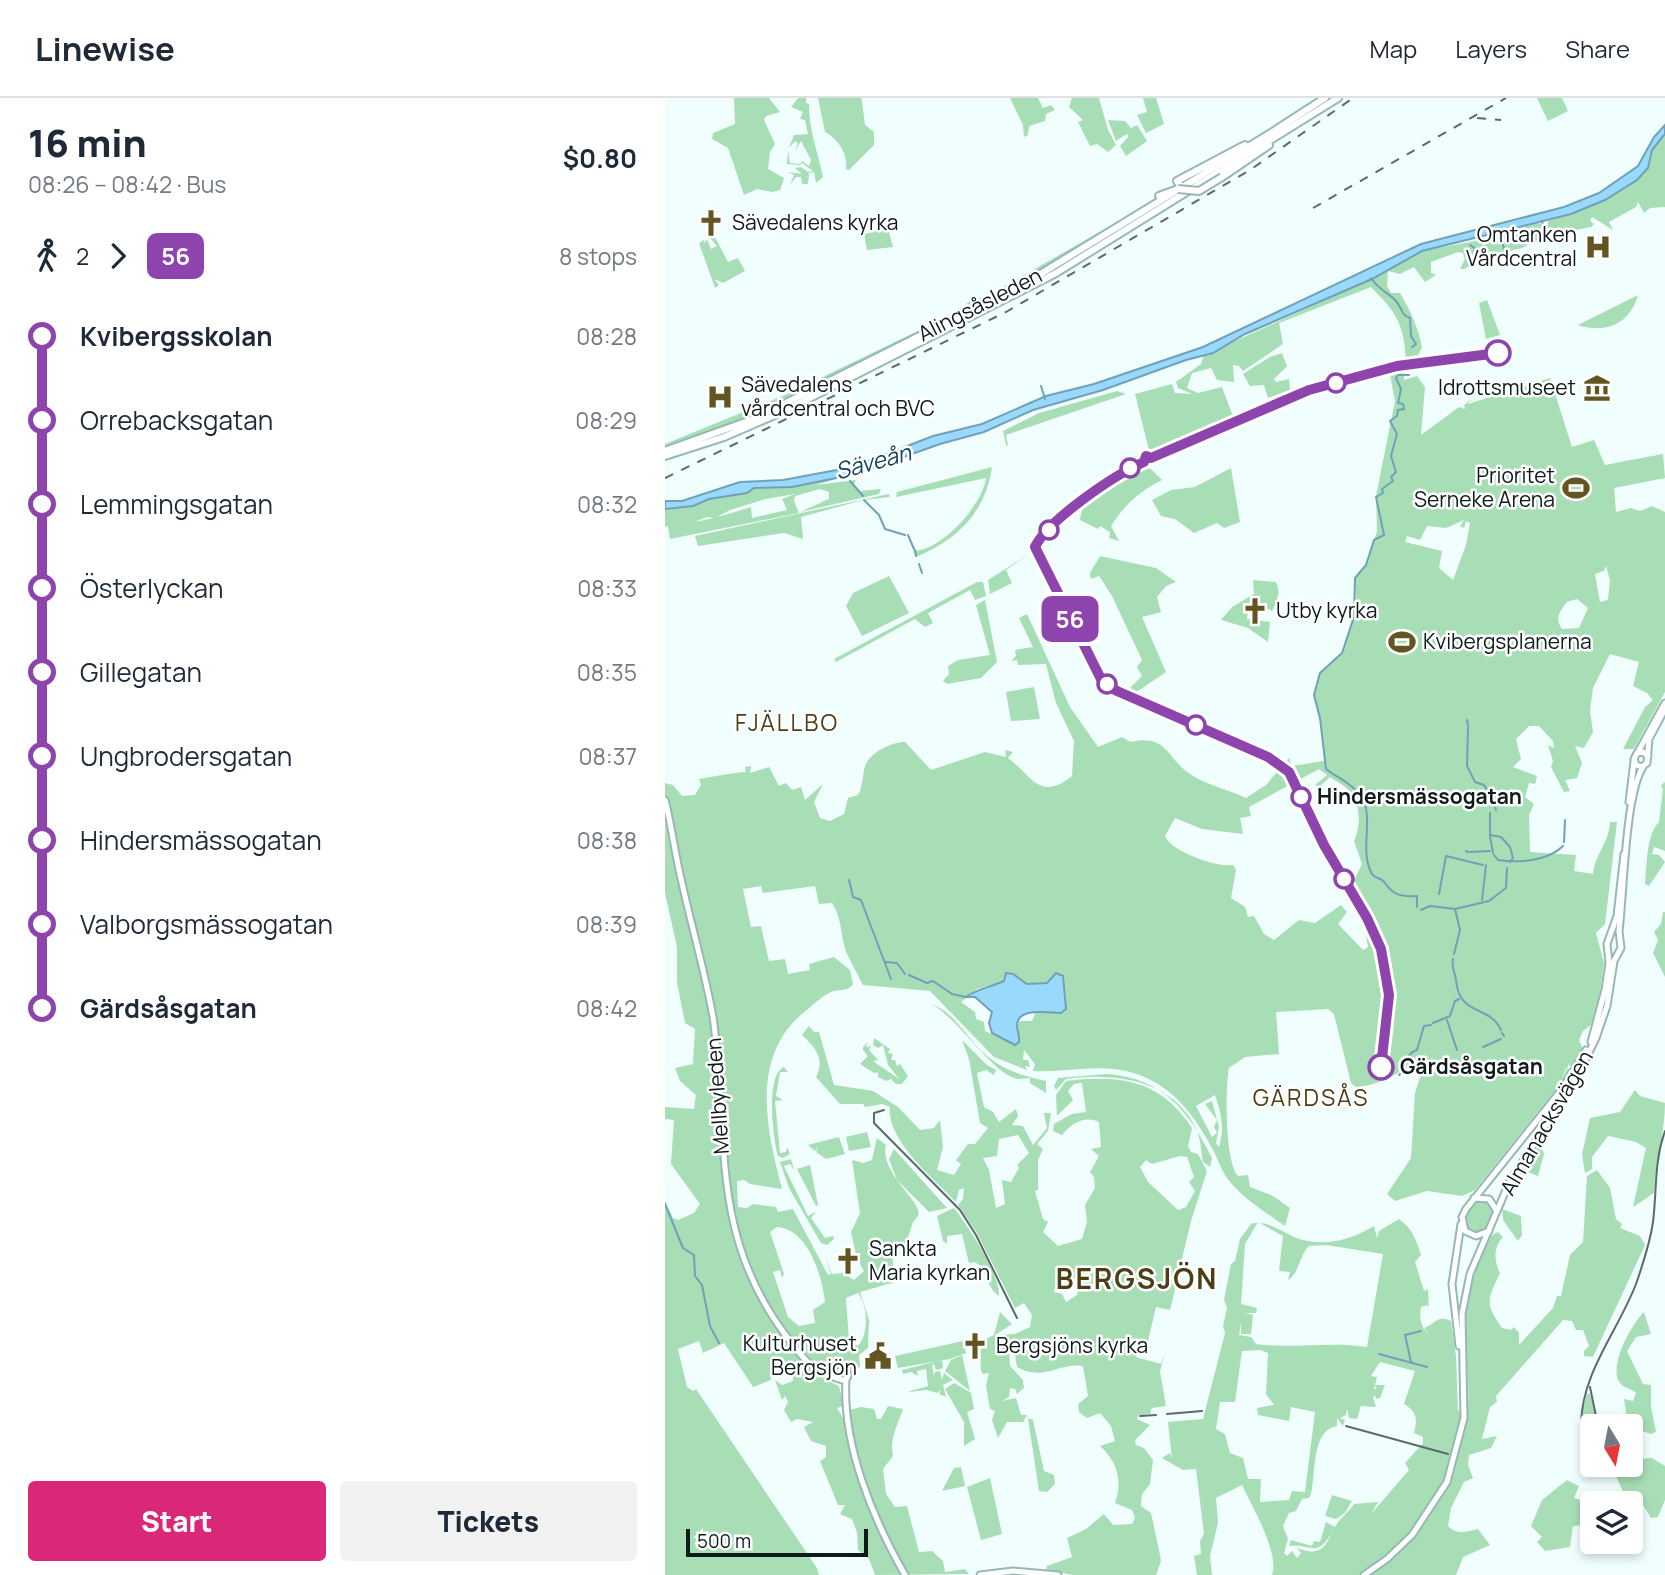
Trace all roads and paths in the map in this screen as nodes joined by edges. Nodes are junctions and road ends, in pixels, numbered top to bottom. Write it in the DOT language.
graph roads {
  1 [pos="1337,98"];
  2 [pos="1324,100"];
  3 [pos="1279,128"];
  4 [pos="1289,129"];
  5 [pos="1181,189"];
  6 [pos="1159,196"];
  7 [pos="665,451"];
  8 [pos="665,456"];
  9 [pos="1665,703"];
  10 [pos="1665,709"];
  11 [pos="1637,753"];
  12 [pos="1648,756"];
  13 [pos="1634,761"];
  14 [pos="1643,767"];
  15 [pos="665,800"];
  16 [pos="1610,939"];
  17 [pos="1620,939"];
  18 [pos="1608,952"];
  19 [pos="1617,954"];
  20 [pos="1474,1198"];
  21 [pos="1497,1212"];
  22 [pos="1462,1217"];
  23 [pos="1489,1231"];
  24 [pos="1465,1384"];
  25 [pos="905,1575"];
  26 [pos="980,1575"];
  27 [pos="1003,1575"];
  28 [pos="1037,1575"];
  29 [pos="1058,1575"];
  30 [pos="1362,1575"];
  1 -- 2 [label="highway"];
  2 -- 3 [label="highway"];
  2 -- 4 [label="highway"];
  3 -- 5 [label="highway"];
  3 -- 7 [label="highway, Alingsåsleden"];
  4 -- 5 [label="highway, bridge"];
  4 -- 8 [label="highway"];
  5 -- 6 [label="highway"];
  9 -- 11 [label="main road"];
  10 -- 12 [label="main road"];
  11 -- 12 [label="main road"];
  11 -- 13 [label="main road"];
  12 -- 14 [label="main road"];
  13 -- 14 [label="main road"];
  13 -- 16 [label="main road, Almanacksvägen"];
  14 -- 17 [label="main road, Almanacksvägen"];
  15 -- 25 [label="main road, Mellbyleden"];
  16 -- 17 [label="main road"];
  16 -- 18 [label="main road, Almanacksvägen"];
  17 -- 19 [label="main road, Almanacksvägen"];
  18 -- 19 [label="main road"];
  18 -- 20 [label="main road, Almanacksvägen"];
  19 -- 21 [label="main road, Almanacksvägen"];
  20 -- 21 [label="main road"];
  20 -- 22 [label="main road"];
  21 -- 23 [label="main road"];
  22 -- 23 [label="main road"];
  22 -- 24 [label="main road"];
  23 -- 24 [label="main road"];
  24 -- 30 [label="main road"];
  26 -- 29 [label="main road"];
  27 -- 28 [label="main road"];
}
